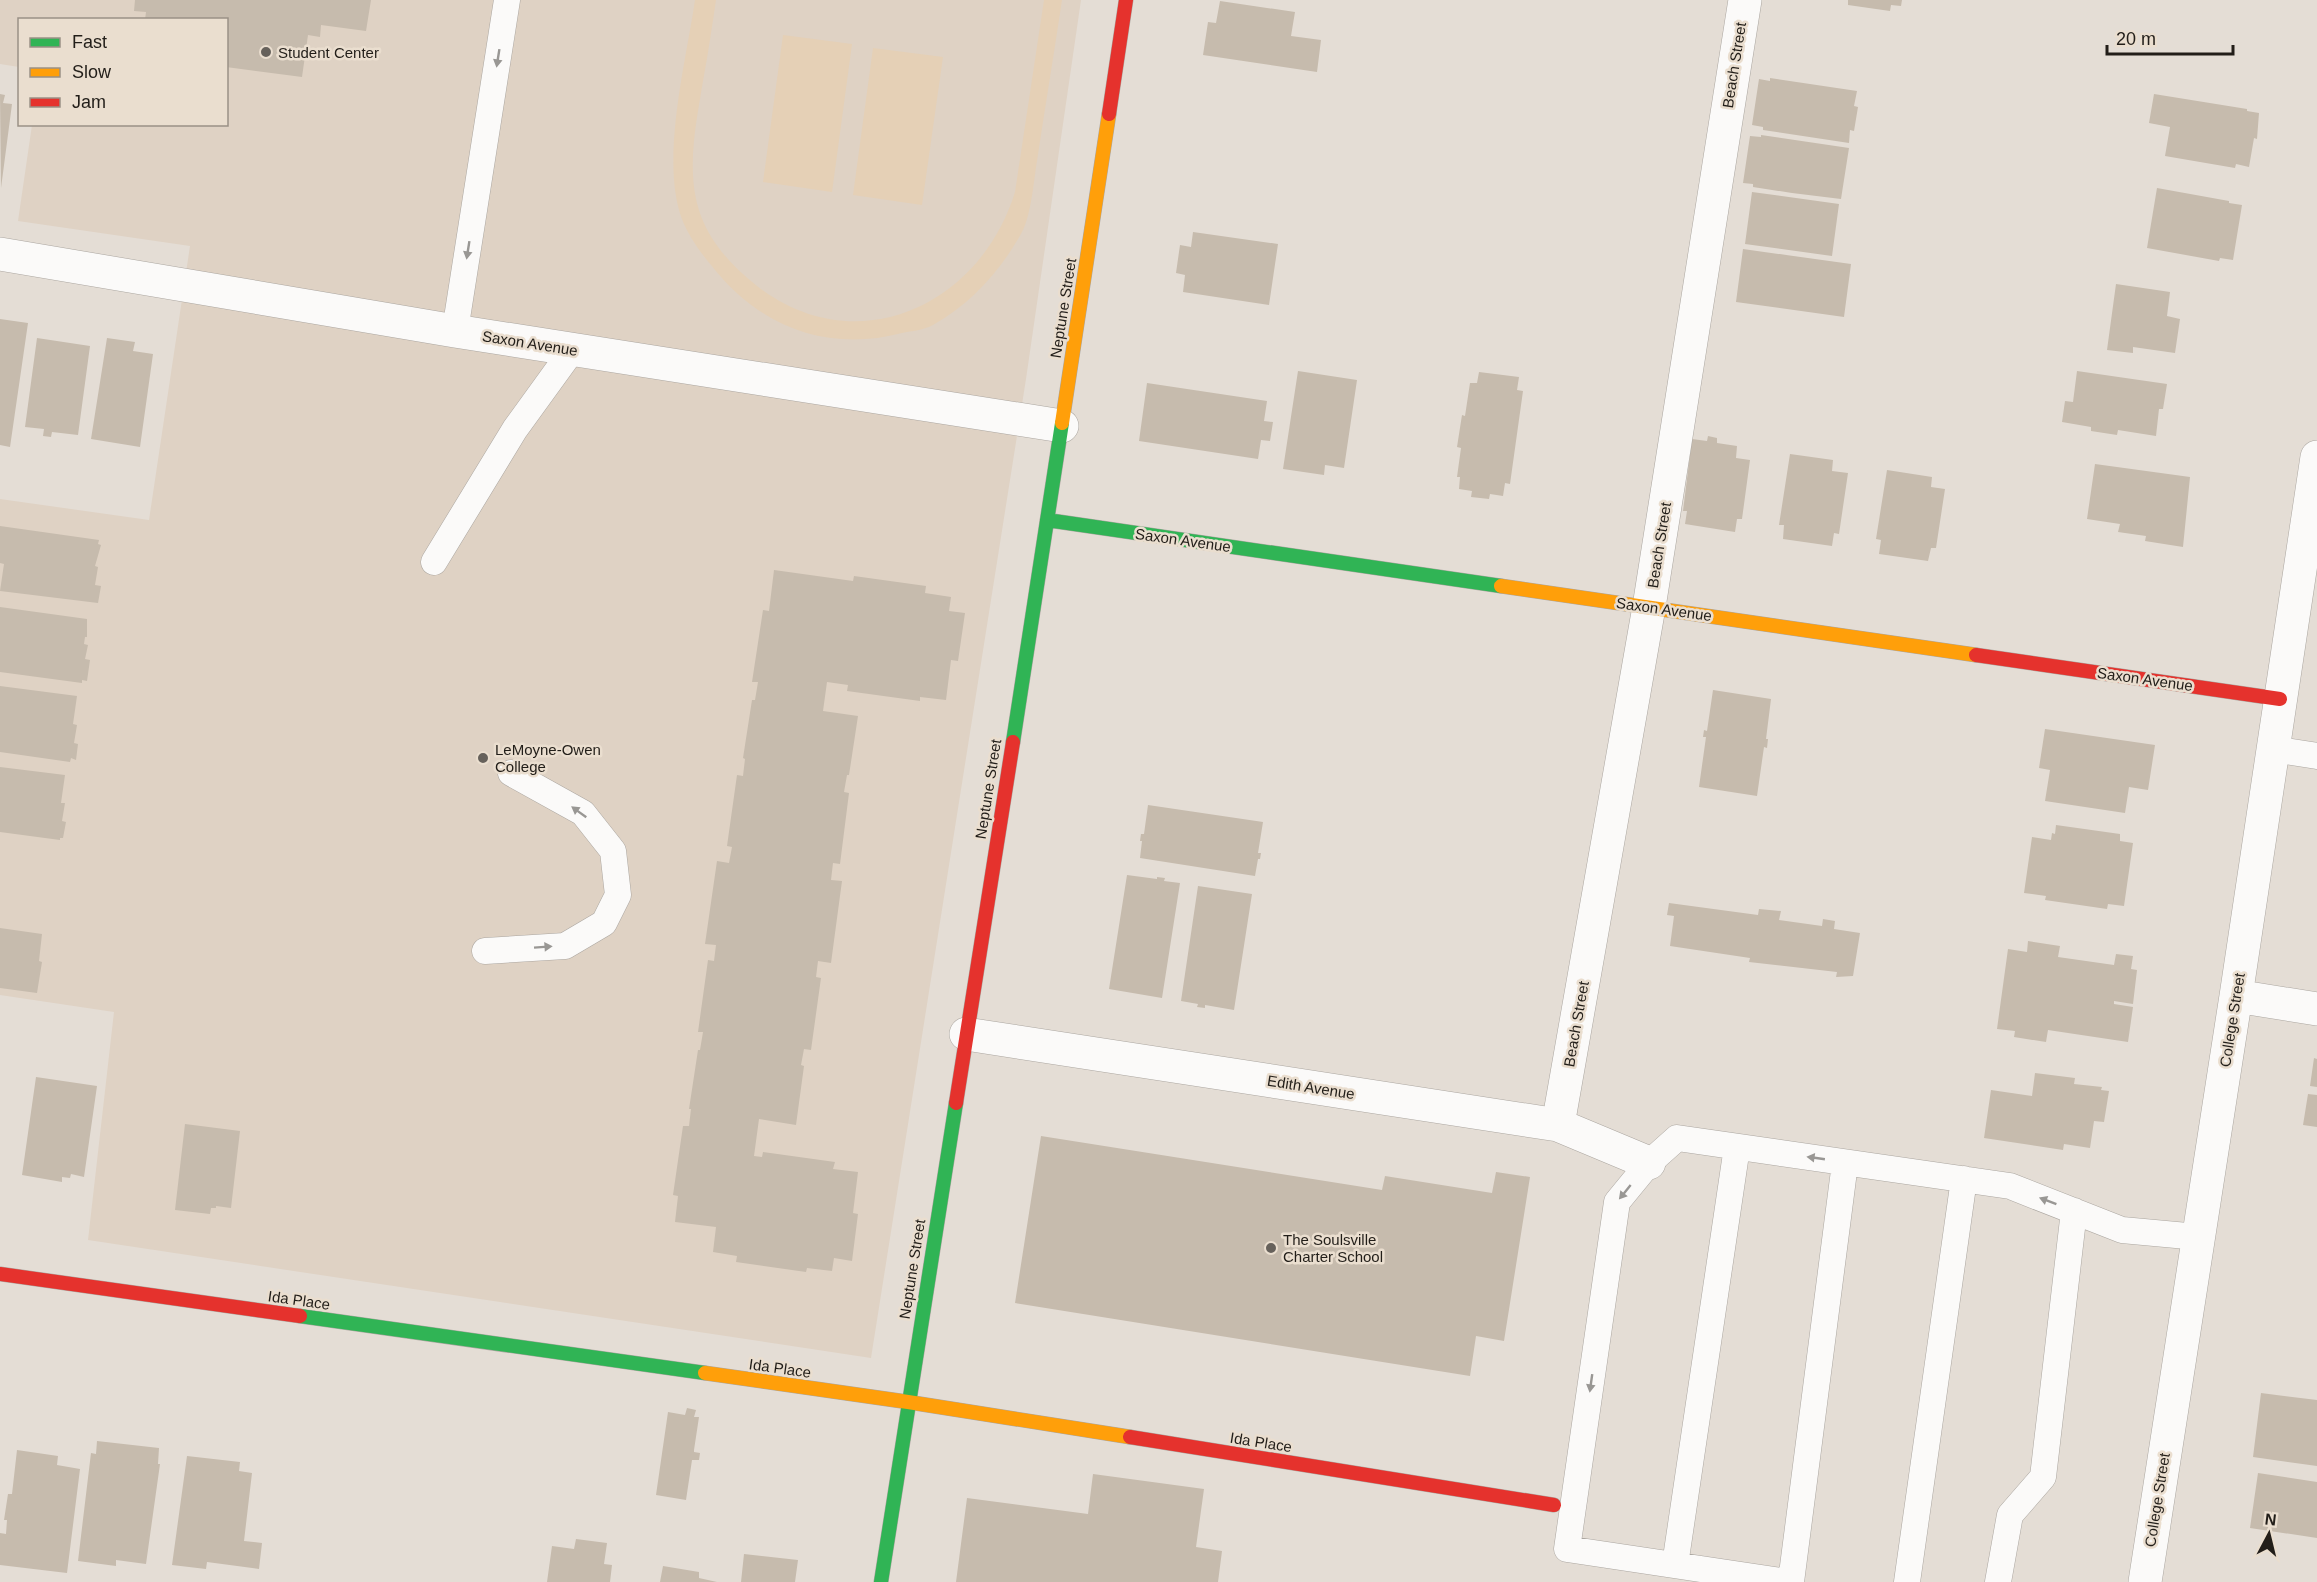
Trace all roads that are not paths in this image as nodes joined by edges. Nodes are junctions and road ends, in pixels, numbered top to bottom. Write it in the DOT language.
graph roads {
  1 [pos="507,0"];
  2 [pos="1126,0"];
  3 [pos="1745,0"];
  4 [pos="0,254"];
  5 [pos="455,331"];
  6 [pos="573,349"];
  7 [pos="1062,426"];
  8 [pos="2317,457"];
  9 [pos="1047,520"];
  10 [pos="434,562"];
  11 [pos="1649,607"];
  12 [pos="2280,699"];
  13 [pos="2273,749"];
  14 [pos="2317,756"];
  15 [pos="511,773"];
  16 [pos="485,951"];
  17 [pos="2236,996"];
  18 [pos="2317,1009"];
  19 [pos="966,1034"];
  20 [pos="1558,1125"];
  21 [pos="1737,1147"];
  22 [pos="1649,1163"];
  23 [pos="1845,1163"];
  24 [pos="1964,1179"];
  25 [pos="2074,1211"];
  26 [pos="2198,1237"];
  27 [pos="0,1274"];
  28 [pos="908,1402"];
  29 [pos="1554,1505"];
  30 [pos="1675,1565"];
  31 [pos="881,1582"];
  32 [pos="1789,1582"];
  33 [pos="1907,1582"];
  34 [pos="1998,1582"];
  35 [pos="2145,1582"];
  1 -- 5 [label="lane, one-way"];
  2 -- 7 [label="street, Neptune Street"];
  3 -- 11 [label="street, Beach Street"];
  4 -- 5 [label="street, Saxon Avenue"];
  5 -- 6 [label="street, Saxon Avenue"];
  6 -- 7 [label="street, Saxon Avenue"];
  6 -- 10 [label="lane"];
  7 -- 9 [label="street, Neptune Street"];
  8 -- 12 [label="street, College Street"];
  9 -- 11 [label="street, Saxon Avenue"];
  9 -- 19 [label="street, Neptune Street"];
  11 -- 12 [label="street, Saxon Avenue"];
  11 -- 20 [label="street, Beach Street"];
  12 -- 13 [label="street, College Street"];
  13 -- 14 [label="lane"];
  13 -- 17 [label="street, College Street"];
  16 -- 15 [label="lane, one-way"];
  17 -- 18 [label="street"];
  17 -- 26 [label="street, College Street"];
  19 -- 20 [label="street, Edith Avenue"];
  19 -- 28 [label="street, Neptune Street"];
  20 -- 22 [label="street, Edith Avenue"];
  21 -- 22 [label="lane"];
  23 -- 21 [label="lane, one-way"];
  21 -- 30 [label="lane"];
  22 -- 30 [label="lane, one-way"];
  23 -- 24 [label="lane"];
  23 -- 32 [label="lane"];
  25 -- 24 [label="lane, one-way"];
  24 -- 33 [label="lane"];
  25 -- 26 [label="lane"];
  25 -- 34 [label="lane"];
  26 -- 35 [label="street, College Street"];
  27 -- 28 [label="street, Ida Place"];
  28 -- 29 [label="street, Ida Place"];
  28 -- 31 [label="street, Neptune Street"];
  30 -- 32 [label="lane"];
}
